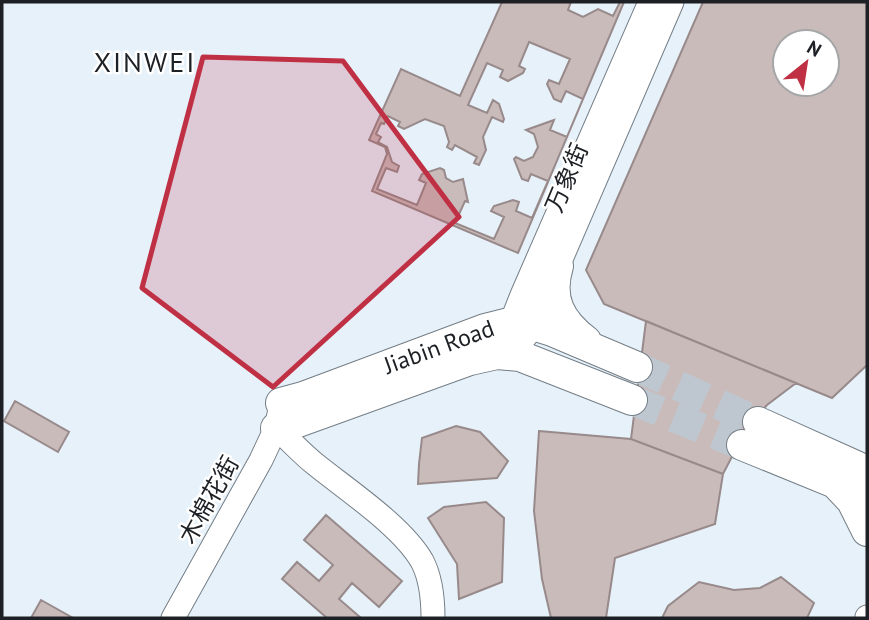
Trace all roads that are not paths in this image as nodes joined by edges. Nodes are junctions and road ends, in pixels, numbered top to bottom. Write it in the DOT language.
graph roads {
  1 [pos="650,2"];
  2 [pos="671,2"];
  3 [pos="558,266"];
  4 [pos="512,341"];
  5 [pos="632,400"];
  6 [pos="278,416"];
  7 [pos="750,433"];
  8 [pos="855,469"];
  9 [pos="867,496"];
  10 [pos="867,531"];
  11 [pos="173,618"];
  12 [pos="433,618"];
  1 -- 4 [label="street"];
  2 -- 3 [label="street, 万象街"];
  3 -- 4 [label="street, 万象街"];
  3 -- 4 [label="main road"];
  4 -- 5 [label="main road, Jiabin Road"];
  4 -- 6 [label="main road, Jiabin Road"];
  6 -- 11 [label="street, 木棉花街"];
  6 -- 12 [label="street"];
  7 -- 8 [label="main road"];
  8 -- 9 [label="main road"];
  8 -- 10 [label="main road"];
}
